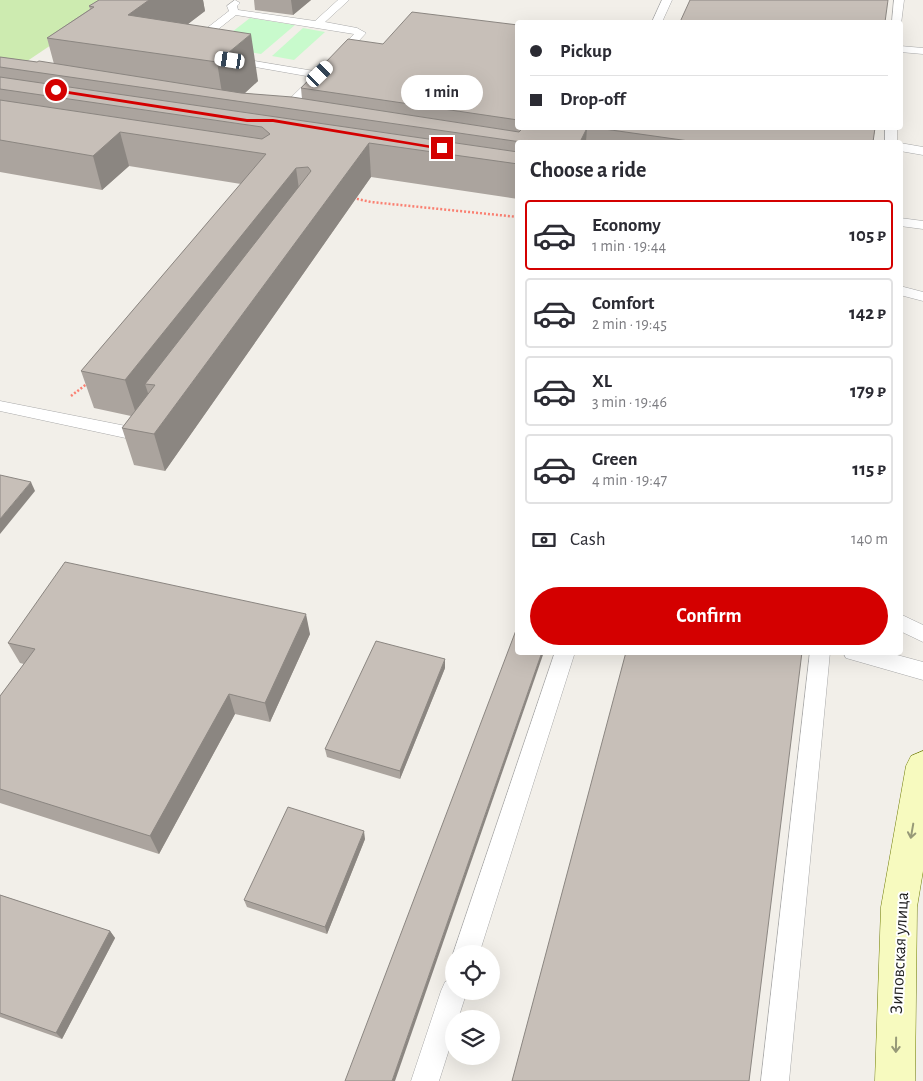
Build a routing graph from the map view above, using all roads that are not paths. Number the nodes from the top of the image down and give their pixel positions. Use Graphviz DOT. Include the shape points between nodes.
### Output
graph roads {
  1 [pos="238,0"];
  2 [pos="344,0"];
  3 [pos="667,0"];
  4 [pos="899,0"];
  5 [pos="234,12"];
  6 [pos="657,20"];
  7 [pos="897,20"];
  8 [pos="317,24"];
  9 [pos="903,49"];
  10 [pos="923,52"];
  11 [pos="194,54"];
  12 [pos="223,59"];
  13 [pos="320,74"];
  14 [pos="292,124"];
  15 [pos="903,147"];
  16 [pos="923,150"];
  17 [pos="903,223"];
  18 [pos="923,226"];
  19 [pos="903,291"];
  20 [pos="923,297"];
  21 [pos="0,406"];
  22 [pos="153,410"];
  23 [pos="903,624"];
  24 [pos="923,634"];
  25 [pos="564,655"];
  26 [pos="820,655"];
  27 [pos="864,655"];
  28 [pos="923,671"];
  29 [pos="923,766"];
  30 [pos="469,945"];
  31 [pos="451,1000"];
  32 [pos="425,1081"];
  33 [pos="775,1081"];
  34 [pos="896,1081"];
  1 -- 5 [label="lane" via="232,6"];
  2 -- 8 [label="lane"];
  3 -- 6 [label="lane"];
  4 -- 7 [label="lane"];
  5 -- 8 [label="lane"];
  5 -- 11 [label="lane" via="189,47 188,52"];
  8 -- 13 [label="lane" via="361,34"];
  9 -- 10 [label="lane"];
  12 -- 13 [label="lane"];
  13 -- 14 [label="lane" via="273,121"];
  15 -- 16 [label="lane"];
  17 -- 18 [label="lane"];
  19 -- 20 [label="lane"];
  21 -- 22 [label="lane" via="135,434"];
  23 -- 24 [label="lane"];
  25 -- 30 [label="lane"];
  26 -- 33 [label="lane"];
  27 -- 28 [label="lane"];
  29 -- 34 [label="street, Зиповская улица, one-way" via="899,906"];
  31 -- 32 [label="lane"];
}
